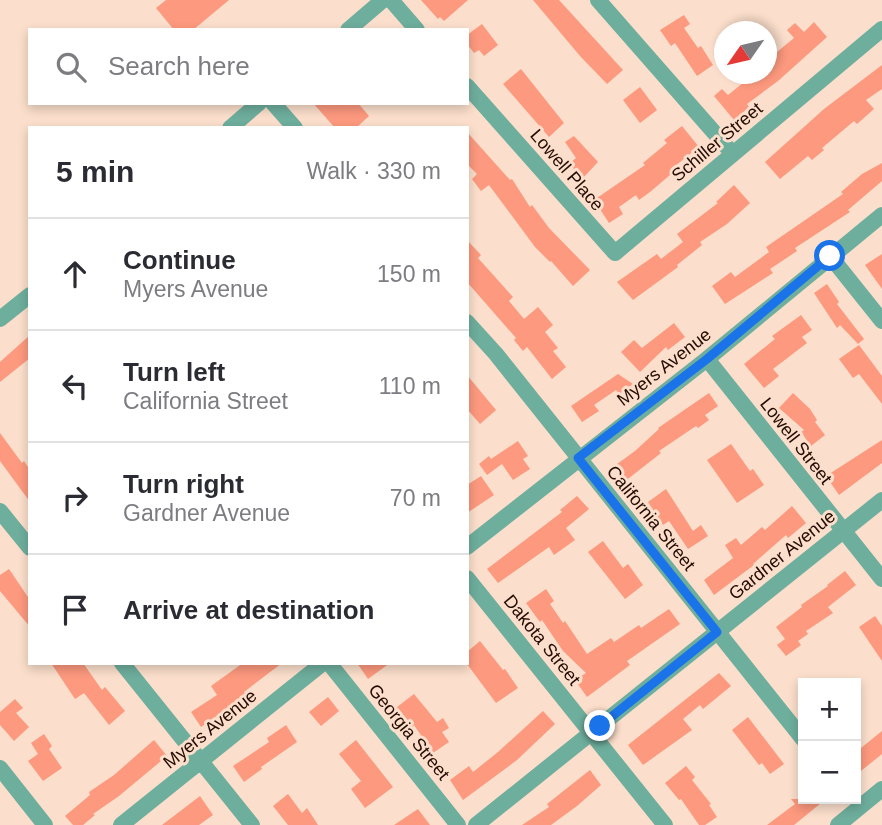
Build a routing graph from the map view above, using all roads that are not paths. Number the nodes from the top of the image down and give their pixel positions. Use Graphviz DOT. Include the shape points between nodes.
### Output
graph roads {
  1 [pos="383,0"];
  2 [pos="391,0"];
  3 [pos="598,0"];
  4 [pos="350,28"];
  5 [pos="415,28"];
  6 [pos="882,29"];
  7 [pos="469,88"];
  8 [pos="258,105"];
  9 [pos="275,105"];
  10 [pos="232,126"];
  11 [pos="293,126"];
  12 [pos="733,154"];
  13 [pos="882,215"];
  14 [pos="642,230"];
  15 [pos="830,256"];
  16 [pos="28,297"];
  17 [pos="0,319"];
  18 [pos="882,321"];
  19 [pos="469,324"];
  20 [pos="707,359"];
  21 [pos="578,458"];
  22 [pos="882,500"];
  23 [pos="0,511"];
  24 [pos="843,531"];
  25 [pos="469,545"];
  26 [pos="28,546"];
  27 [pos="882,579"];
  28 [pos="469,580"];
  29 [pos="717,632"];
  30 [pos="124,665"];
  31 [pos="321,665"];
  32 [pos="331,665"];
  33 [pos="591,733"];
  34 [pos="798,733"];
  35 [pos="201,761"];
  36 [pos="0,768"];
  37 [pos="882,789"];
  38 [pos="861,800"];
  39 [pos="854,804"];
  40 [pos="45,825"];
  41 [pos="121,825"];
  42 [pos="252,825"];
  43 [pos="458,825"];
  44 [pos="476,825"];
  45 [pos="665,825"];
  46 [pos="838,825"];
  1 -- 4 [label="street"];
  2 -- 5 [label="street"];
  3 -- 12 [label="street"];
  6 -- 12 [label="street, Schiller Street"];
  7 -- 14 [label="street, Lowell Place" via="615,253"];
  8 -- 10 [label="street"];
  9 -- 11 [label="street"];
  12 -- 14 [label="street, Schiller Street"];
  13 -- 15 [label="street, Myers Avenue"];
  15 -- 18 [label="street"];
  15 -- 20 [label="street, Myers Avenue"];
  16 -- 17 [label="street"];
  19 -- 21 [label="street, California Street"];
  20 -- 21 [label="street, Myers Avenue"];
  20 -- 24 [label="street, Lowell Street"];
  21 -- 25 [label="street, Myers Avenue"];
  21 -- 29 [label="street, California Street"];
  22 -- 24 [label="street, Gardner Avenue"];
  23 -- 26 [label="street"];
  24 -- 27 [label="street, Lowell Street"];
  24 -- 29 [label="street, Gardner Avenue"];
  28 -- 33 [label="street, Dakota Street"];
  29 -- 33 [label="street, Gardner Avenue"];
  29 -- 34 [label="street, California Street"];
  30 -- 35 [label="street"];
  31 -- 35 [label="street, Myers Avenue"];
  32 -- 43 [label="street, Georgia Street"];
  33 -- 44 [label="street, Gardner Avenue"];
  33 -- 45 [label="street, Dakota Street"];
  35 -- 41 [label="street, Myers Avenue"];
  35 -- 42 [label="street"];
  36 -- 40 [label="street"];
  37 -- 38 [label="street"];
  39 -- 46 [label="street"];
}
